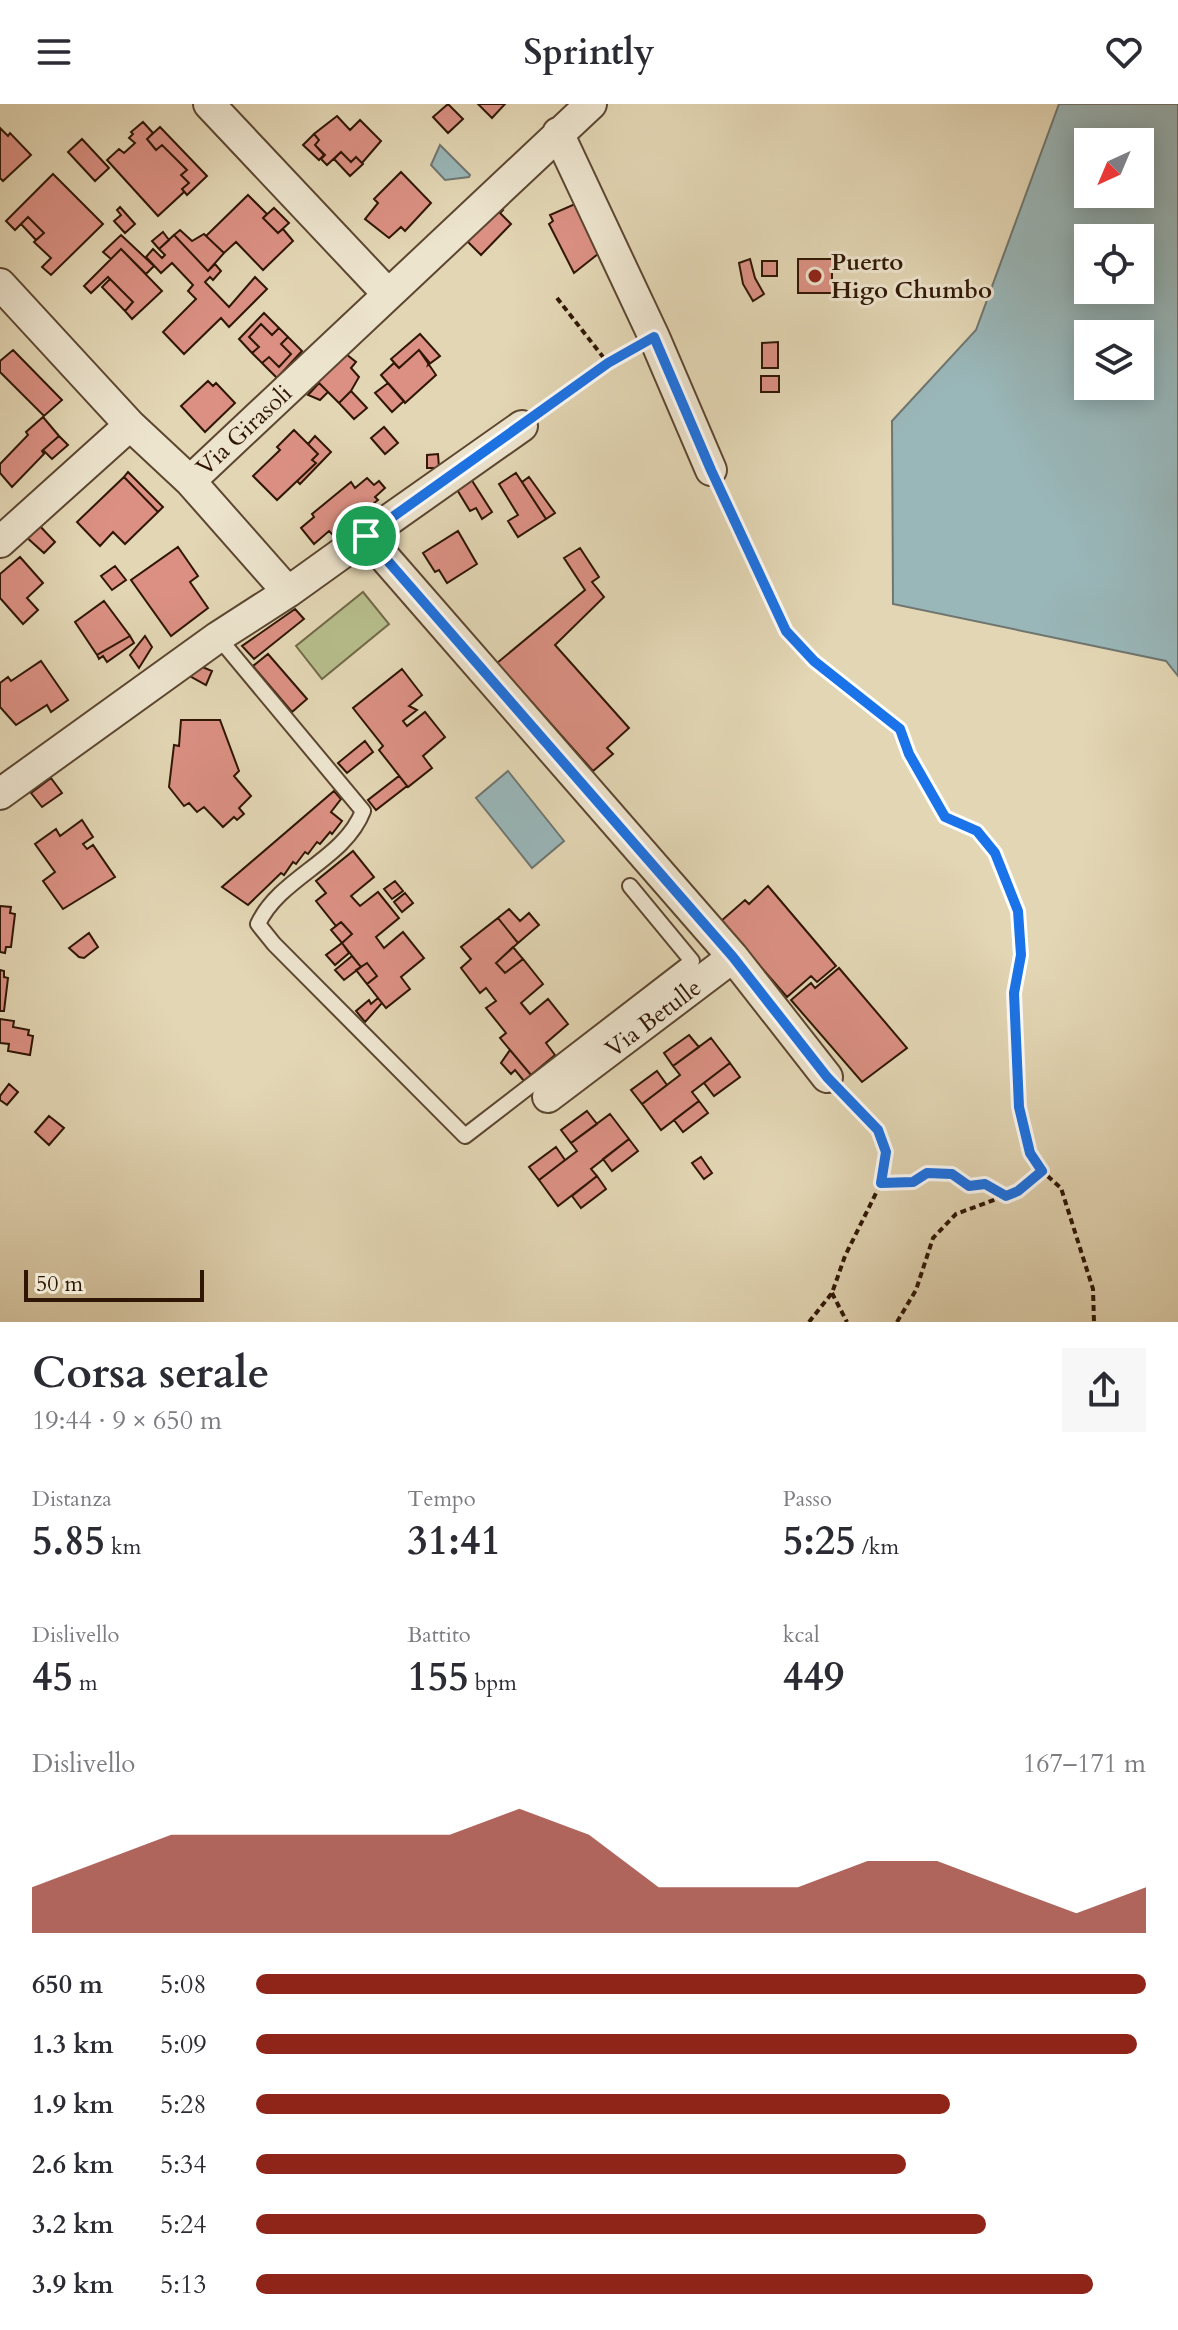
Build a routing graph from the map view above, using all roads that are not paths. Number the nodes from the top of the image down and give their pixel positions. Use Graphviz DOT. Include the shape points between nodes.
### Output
graph roads {
  1 [pos="209,104"];
  2 [pos="591,104"];
  3 [pos="558,133"];
  4 [pos="0,284"];
  5 [pos="388,294"];
  6 [pos="130,425"];
  7 [pos="522,426"];
  8 [pos="711,470"];
  9 [pos="190,481"];
  10 [pos="366,536"];
  11 [pos="0,542"];
  12 [pos="288,592"];
  13 [pos="218,637"];
  14 [pos="0,794"];
  15 [pos="630,886"];
  16 [pos="733,957"];
  17 [pos="827,1077"];
  18 [pos="548,1097"];
  1 -- 5 [label="street"];
  2 -- 3 [label="street, Via Girasoli"];
  3 -- 5 [label="street, Via Girasoli"];
  3 -- 8 [label="street"];
  4 -- 6 [label="street"];
  5 -- 9 [label="street, Via Girasoli"];
  6 -- 9 [label="street"];
  6 -- 11 [label="street"];
  7 -- 10 [label="street"];
  9 -- 12 [label="street, Via Girasoli"];
  10 -- 12 [label="street"];
  10 -- 16 [label="street"];
  12 -- 13 [label="street"];
  13 -- 14 [label="street"];
  13 -- 15 [label="lane" via="363,811 349,833 267,906 258,924 465,1136 692,961"];
  16 -- 17 [label="street"];
  16 -- 18 [label="street, Via Betulle"];
}
